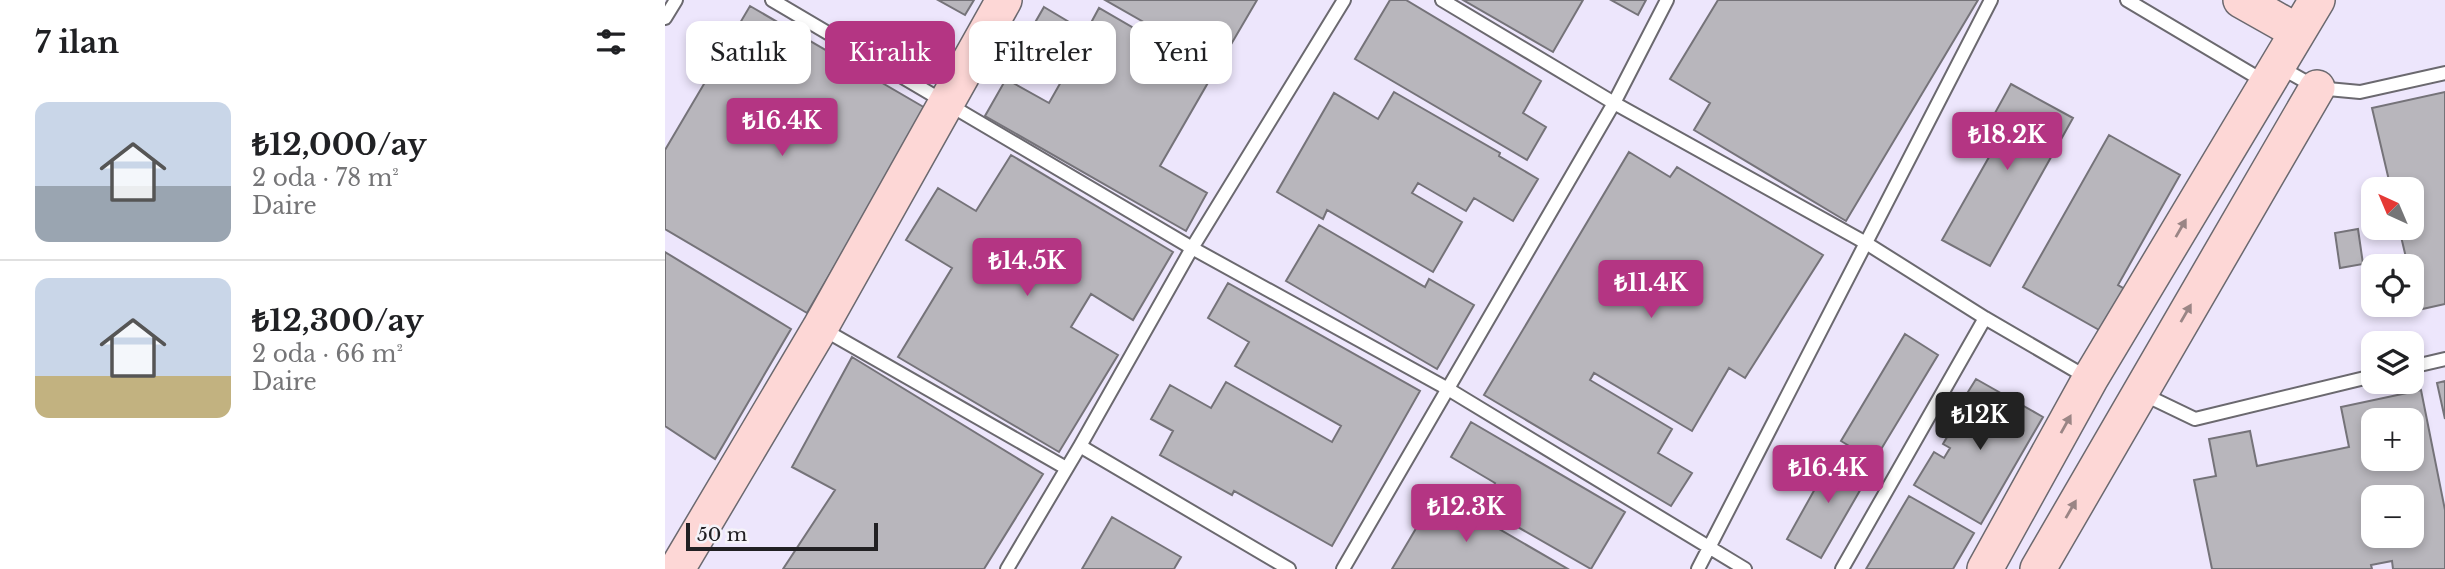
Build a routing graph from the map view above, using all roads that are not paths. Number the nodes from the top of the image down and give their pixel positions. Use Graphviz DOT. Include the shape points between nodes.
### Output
graph roads {
  1 [pos="676,0"];
  2 [pos="772,0"];
  3 [pos="1005,0"];
  4 [pos="1344,0"];
  5 [pos="1442,0"];
  6 [pos="1667,0"];
  7 [pos="1991,0"];
  8 [pos="2127,0"];
  9 [pos="2242,0"];
  10 [pos="2317,0"];
  11 [pos="665,18"];
  12 [pos="2296,31"];
  13 [pos="2445,73"];
  14 [pos="2265,85"];
  15 [pos="2317,88"];
  16 [pos="946,103"];
  17 [pos="1614,103"];
  18 [pos="1866,243"];
  19 [pos="1192,248"];
  20 [pos="1985,318"];
  21 [pos="820,328"];
  22 [pos="2445,359"];
  23 [pos="2424,364"];
  24 [pos="2090,379"];
  25 [pos="2361,379"];
  26 [pos="1448,389"];
  27 [pos="2139,392"];
  28 [pos="1080,446"];
  29 [pos="1066,468"];
  30 [pos="1710,550"];
  31 [pos="677,569"];
  32 [pos="1007,569"];
  33 [pos="1289,569"];
  34 [pos="1343,569"];
  35 [pos="1698,569"];
  36 [pos="1745,569"];
  37 [pos="1842,569"];
  38 [pos="1985,569"];
  39 [pos="2038,569"];
  1 -- 11 [label="lane"];
  2 -- 16 [label="lane"];
  3 -- 16 [label="street"];
  4 -- 19 [label="lane"];
  5 -- 17 [label="lane"];
  6 -- 17 [label="lane"];
  7 -- 18 [label="lane"];
  8 -- 14 [label="lane"];
  9 -- 12 [label="street"];
  10 -- 12 [label="street"];
  12 -- 14 [label="street"];
  13 -- 15 [label="lane" via="2360,92"];
  14 -- 15 [label="lane"];
  24 -- 14 [label="street, one-way"];
  27 -- 15 [label="street, one-way"];
  16 -- 19 [label="lane"];
  16 -- 21 [label="street"];
  17 -- 18 [label="lane"];
  17 -- 26 [label="lane"];
  18 -- 20 [label="lane"];
  18 -- 30 [label="lane"];
  19 -- 26 [label="lane"];
  19 -- 28 [label="lane"];
  20 -- 24 [label="lane"];
  20 -- 37 [label="lane"];
  21 -- 29 [label="lane"];
  21 -- 31 [label="street"];
  22 -- 23 [label="lane"];
  38 -- 24 [label="street, one-way"];
  25 -- 27 [label="lane" via="2195,419"];
  26 -- 30 [label="lane"];
  26 -- 34 [label="lane"];
  39 -- 27 [label="street, one-way"];
  28 -- 29 [label="lane"];
  28 -- 33 [label="lane"];
  29 -- 32 [label="lane"];
  30 -- 35 [label="lane"];
  30 -- 36 [label="lane"];
}
